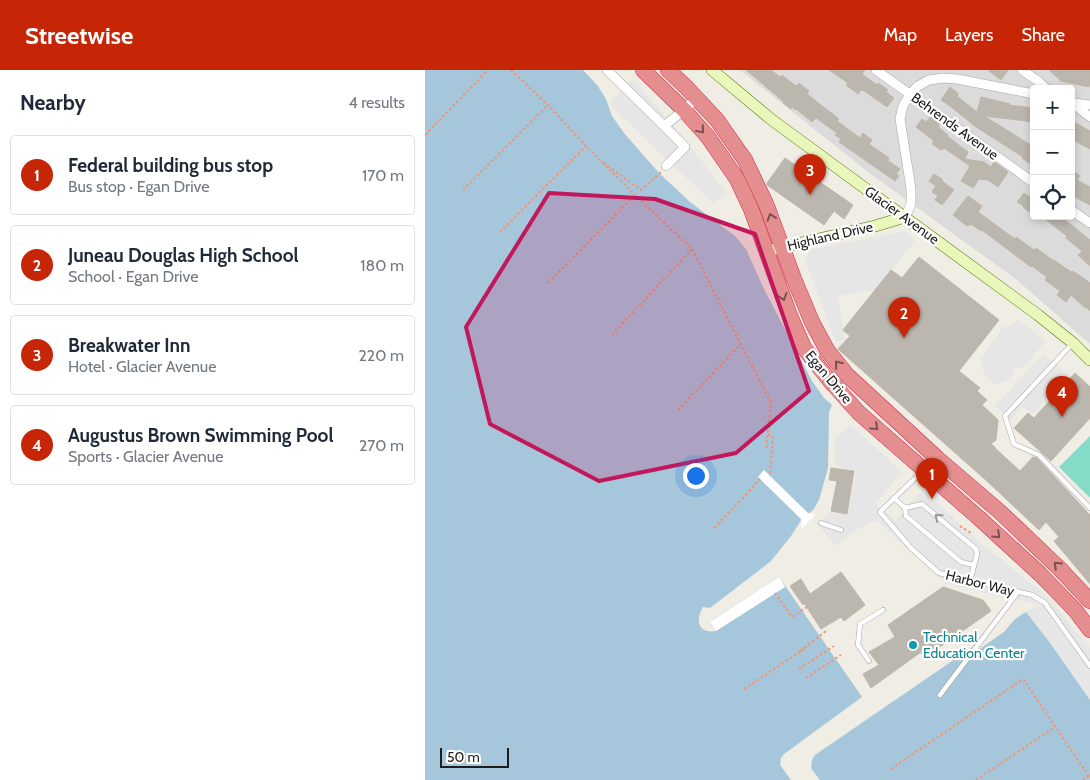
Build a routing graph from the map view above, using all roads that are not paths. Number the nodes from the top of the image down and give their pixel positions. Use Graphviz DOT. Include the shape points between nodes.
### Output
graph roads {
  1 [pos="607,70"];
  2 [pos="643,70"];
  3 [pos="668,70"];
  4 [pos="712,70"];
  5 [pos="876,70"];
  6 [pos="1022,70"];
  7 [pos="1042,85"];
  8 [pos="1030,93"];
  9 [pos="910,94"];
  10 [pos="696,98"];
  11 [pos="1075,103"];
  12 [pos="1075,105"];
  13 [pos="1090,105"];
  14 [pos="684,110"];
  15 [pos="1090,117"];
  16 [pos="664,126"];
  17 [pos="666,166"];
  18 [pos="1030,180"];
  19 [pos="1075,213"];
  20 [pos="905,218"];
  21 [pos="1090,223"];
  22 [pos="774,249"];
  23 [pos="1073,343"];
  24 [pos="1090,360"];
  25 [pos="937,458"];
  26 [pos="924,470"];
  27 [pos="894,498"];
  28 [pos="905,508"];
  29 [pos="1090,508"];
  30 [pos="821,523"];
  31 [pos="841,530"];
  32 [pos="974,565"];
  33 [pos="970,581"];
  34 [pos="1018,592"];
  35 [pos="1090,601"];
  36 [pos="883,610"];
  37 [pos="1090,630"];
  38 [pos="869,661"];
  39 [pos="1090,666"];
  40 [pos="940,695"];
  1 -- 16 [label="street"];
  2 -- 14 [label="highway, Egan Drive"];
  3 -- 10 [label="highway, Egan Drive"];
  4 -- 20 [label="main road, Glacier Avenue" via="772,120"];
  5 -- 9 [label="street, Behrends Avenue"];
  6 -- 7 [label="street"];
  8 -- 9 [label="street" via="943,78 929,80"];
  9 -- 18 [label="street, Behrends Avenue"];
  9 -- 20 [label="street" via="900,119 911,189 911,204"];
  10 -- 14 [label="street"];
  22 -- 10 [label="highway, Egan Drive, one-way" via="766,204 745,160 717,120"];
  11 -- 13 [label="street"];
  12 -- 15 [label="street"];
  14 -- 16 [label="street"];
  14 -- 22 [label="highway, Egan Drive, one-way" via="737,179"];
  16 -- 17 [label="street" via="685,148"];
  19 -- 21 [label="street"];
  20 -- 22 [label="main road, Highland Drive"];
  20 -- 23 [label="main road, Glacier Avenue"];
  25 -- 22 [label="highway, Egan Drive, one-way" via="847,375 827,350"];
  22 -- 26 [label="highway, Egan Drive, one-way" via="789,316 804,348 859,413"];
  23 -- 24 [label="main road, Glacier Avenue"];
  23 -- 29 [label="lane" via="1005,416 1014,444 1039,455"];
  25 -- 26 [label="lane, Harbor Way"];
  35 -- 25 [label="highway, Egan Drive, one-way" via="999,511"];
  26 -- 27 [label="lane, Harbor Way"];
  26 -- 37 [label="highway, Egan Drive, one-way" via="1040,574"];
  27 -- 28 [label="lane"];
  27 -- 33 [label="lane, Harbor Way" via="879,512 911,548 939,573"];
  28 -- 32 [label="lane" via="906,516 961,562"];
  32 -- 28 [label="lane, one-way" via="976,549 968,542 922,504"];
  30 -- 31 [label="lane"];
  32 -- 33 [label="lane"];
  33 -- 34 [label="lane, Harbor Way"];
  34 -- 39 [label="lane, Harbor Way" via="1045,602"];
  34 -- 40 [label="lane"];
  36 -- 38 [label="lane" via="860,624 859,645"];
}
